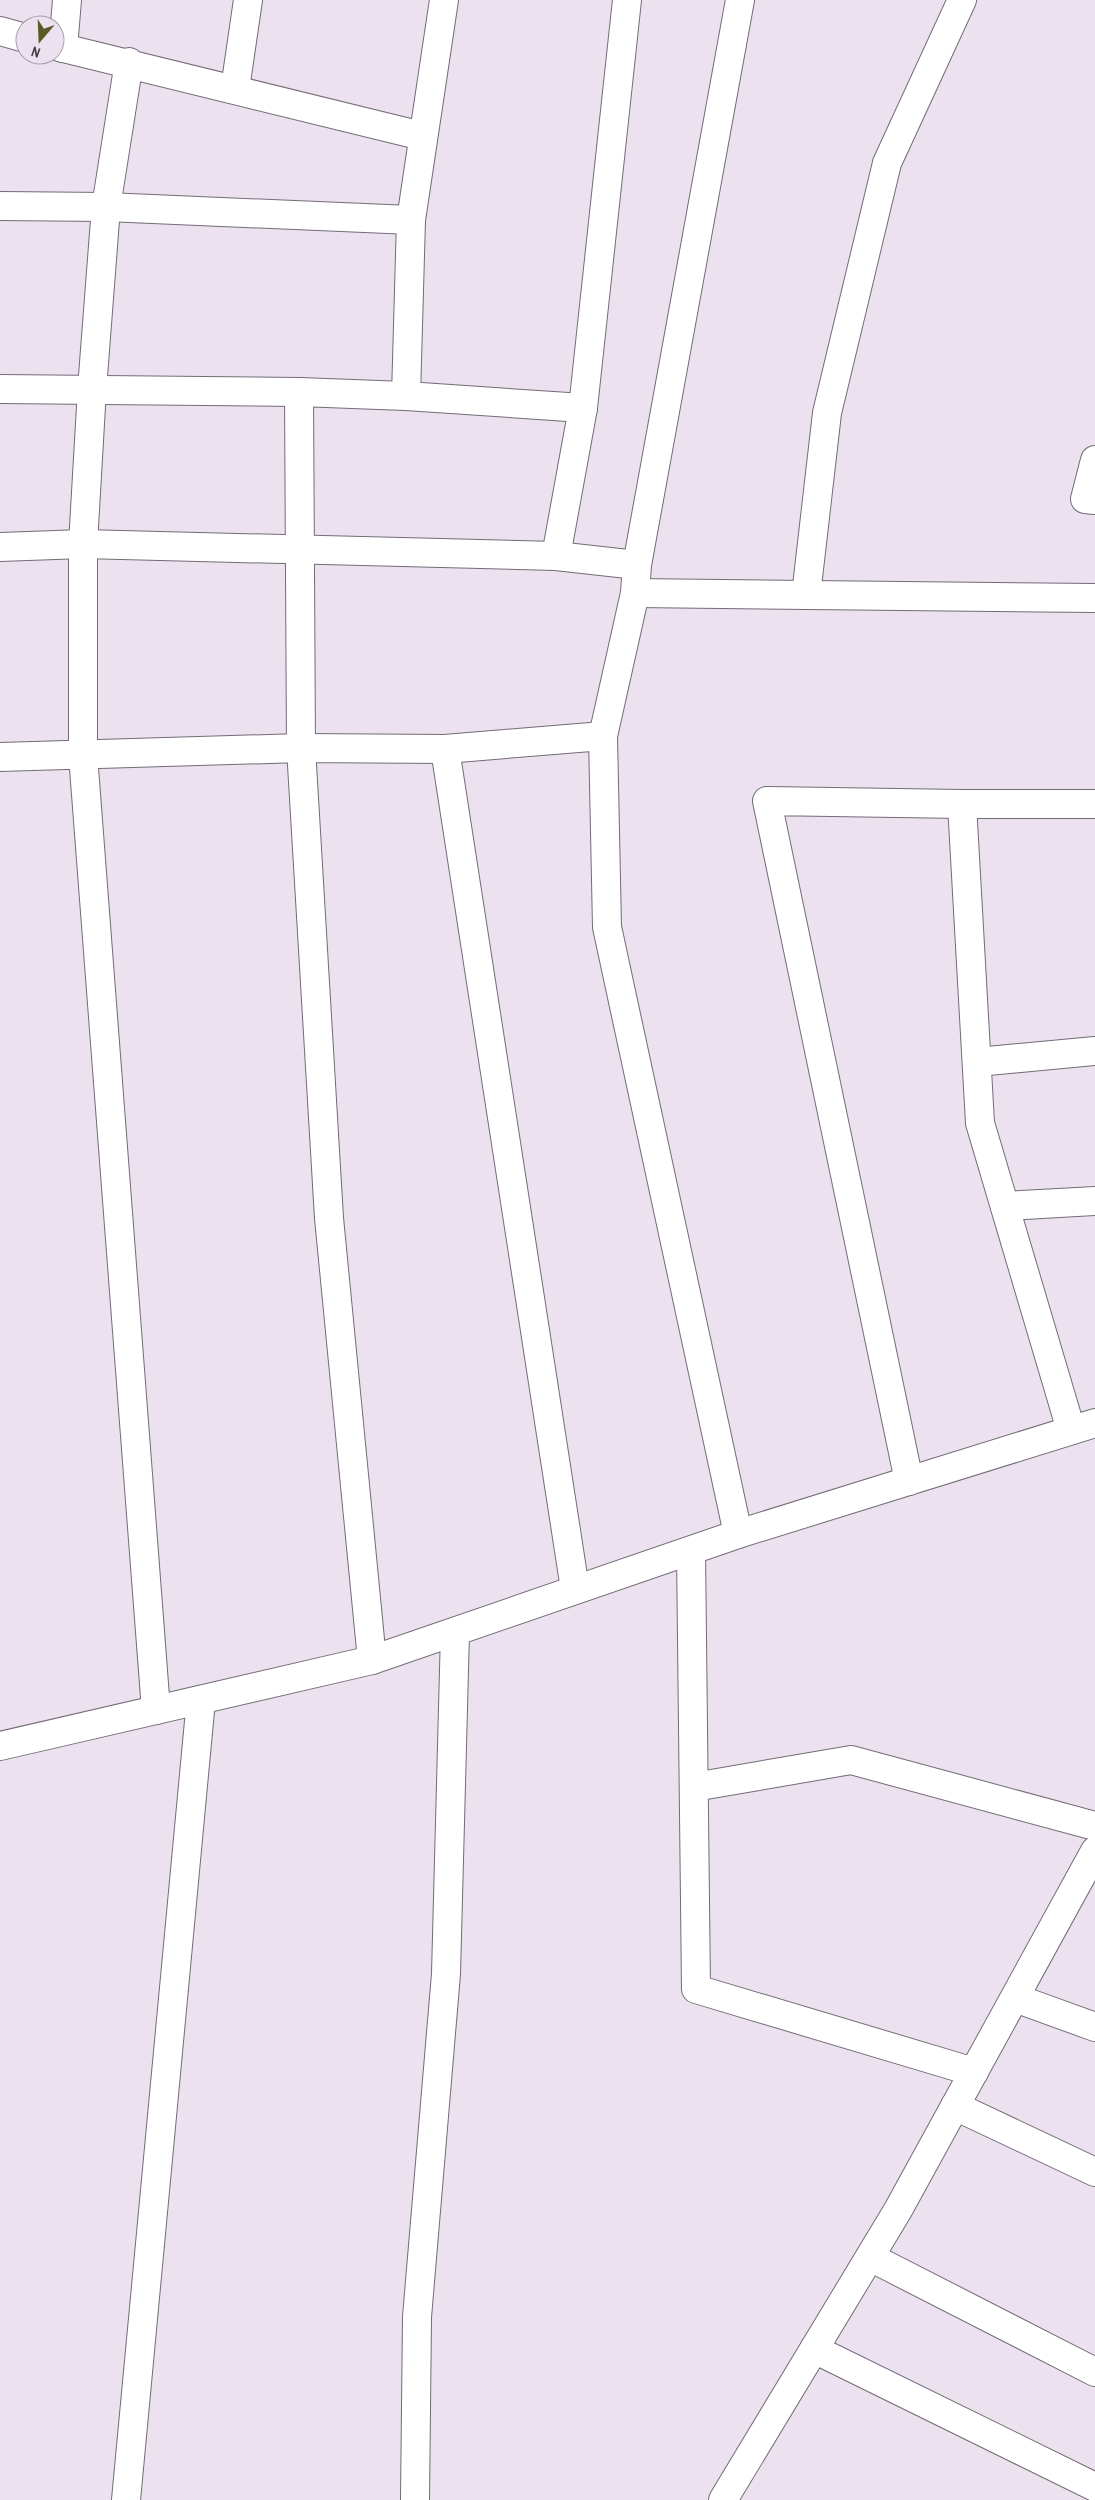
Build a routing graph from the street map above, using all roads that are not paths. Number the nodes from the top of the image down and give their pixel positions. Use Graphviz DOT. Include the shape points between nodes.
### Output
graph roads {
  1 [pos="66,0"];
  2 [pos="248,0"];
  3 [pos="444,0"];
  4 [pos="627,0"];
  5 [pos="740,0"];
  6 [pos="962,0"];
  7 [pos="64,15"];
  8 [pos="0,31"];
  9 [pos="15,35"];
  10 [pos="65,48"];
  11 [pos="129,62"];
  12 [pos="235,89"];
  13 [pos="422,136"];
  14 [pos="0,206"];
  15 [pos="106,207"];
  16 [pos="411,220"];
  17 [pos="92,388"];
  18 [pos="0,389"];
  19 [pos="299,392"];
  20 [pos="406,396"];
  21 [pos="583,408"];
  22 [pos="1095,460"];
  23 [pos="1095,500"];
  24 [pos="83,544"];
  25 [pos="0,546"];
  26 [pos="299,549"];
  27 [pos="556,556"];
  28 [pos="637,565"];
  29 [pos="635,593"];
  30 [pos="806,595"];
  31 [pos="1095,598"];
  32 [pos="604,736"];
  33 [pos="301,748"];
  34 [pos="445,749"];
  35 [pos="83,755"];
  36 [pos="0,757"];
  37 [pos="962,804"];
  38 [pos="1095,804"];
  39 [pos="1095,1050"];
  40 [pos="977,1062"];
  41 [pos="1095,1201"];
  42 [pos="1005,1206"];
  43 [pos="1083,1427"];
  44 [pos="909,1481"];
  45 [pos="738,1534"];
  46 [pos="691,1551"];
  47 [pos="575,1590"];
  48 [pos="455,1632"];
  49 [pos="372,1660"];
  50 [pos="201,1700"];
  51 [pos="156,1710"];
  52 [pos="0,1746"];
  53 [pos="694,1787"];
  54 [pos="1095,1826"];
  55 [pos="1091,1867"];
  56 [pos="1015,1998"];
  57 [pos="1095,2028"];
  58 [pos="974,2072"];
  59 [pos="955,2106"];
  60 [pos="1095,2172"];
  61 [pos="870,2257"];
  62 [pos="814,2349"];
  63 [pos="1095,2372"];
  64 [pos="1095,2487"];
  65 [pos="126,2500"];
  66 [pos="415,2500"];
  67 [pos="723,2500"];
  1 -- 7 [label="street"];
  2 -- 12 [label="street"];
  3 -- 13 [label="street"];
  4 -- 21 [label="street"];
  5 -- 28 [label="street"];
  6 -- 30 [label="street" via="887,163 827,413"];
  8 -- 9 [label="street"];
  10 -- 11 [label="street"];
  11 -- 12 [label="street"];
  11 -- 15 [label="street"];
  12 -- 13 [label="street"];
  13 -- 16 [label="street"];
  14 -- 15 [label="street"];
  15 -- 16 [label="street"];
  15 -- 17 [label="street"];
  16 -- 20 [label="street"];
  17 -- 18 [label="street"];
  17 -- 19 [label="street"];
  17 -- 24 [label="street"];
  19 -- 20 [label="street"];
  19 -- 26 [label="street"];
  20 -- 21 [label="street"];
  21 -- 27 [label="street"];
  22 -- 23 [label="street" via="1085,499"];
  24 -- 25 [label="street"];
  24 -- 26 [label="street"];
  24 -- 35 [label="street"];
  26 -- 27 [label="street"];
  26 -- 33 [label="street"];
  27 -- 28 [label="street"];
  28 -- 29 [label="street"];
  29 -- 30 [label="street"];
  29 -- 32 [label="street"];
  30 -- 31 [label="street"];
  32 -- 34 [label="street"];
  32 -- 45 [label="street" via="607,927"];
  33 -- 34 [label="street"];
  33 -- 35 [label="street"];
  33 -- 49 [label="street" via="329,1218"];
  34 -- 47 [label="street"];
  35 -- 36 [label="street"];
  35 -- 51 [label="street"];
  37 -- 38 [label="street"];
  37 -- 40 [label="street"];
  37 -- 44 [label="street" via="767,801"];
  39 -- 40 [label="street"];
  40 -- 42 [label="street" via="980,1123"];
  41 -- 42 [label="street"];
  42 -- 43 [label="street"];
  43 -- 44 [label="street"];
  44 -- 45 [label="street"];
  45 -- 46 [label="street"];
  46 -- 47 [label="street"];
  46 -- 53 [label="street"];
  47 -- 48 [label="street"];
  48 -- 49 [label="street"];
  48 -- 66 [label="street" via="446,1974 417,2317"];
  49 -- 50 [label="street"];
  50 -- 51 [label="street"];
  50 -- 65 [label="street"];
  51 -- 52 [label="street"];
  53 -- 54 [label="street" via="851,1760"];
  53 -- 58 [label="street" via="696,1989"];
  55 -- 56 [label="street"];
  56 -- 57 [label="street"];
  56 -- 58 [label="street"];
  58 -- 59 [label="street"];
  59 -- 60 [label="street"];
  59 -- 61 [label="street"];
  61 -- 62 [label="street"];
  61 -- 63 [label="street"];
  62 -- 64 [label="street"];
  62 -- 67 [label="street"];
}
